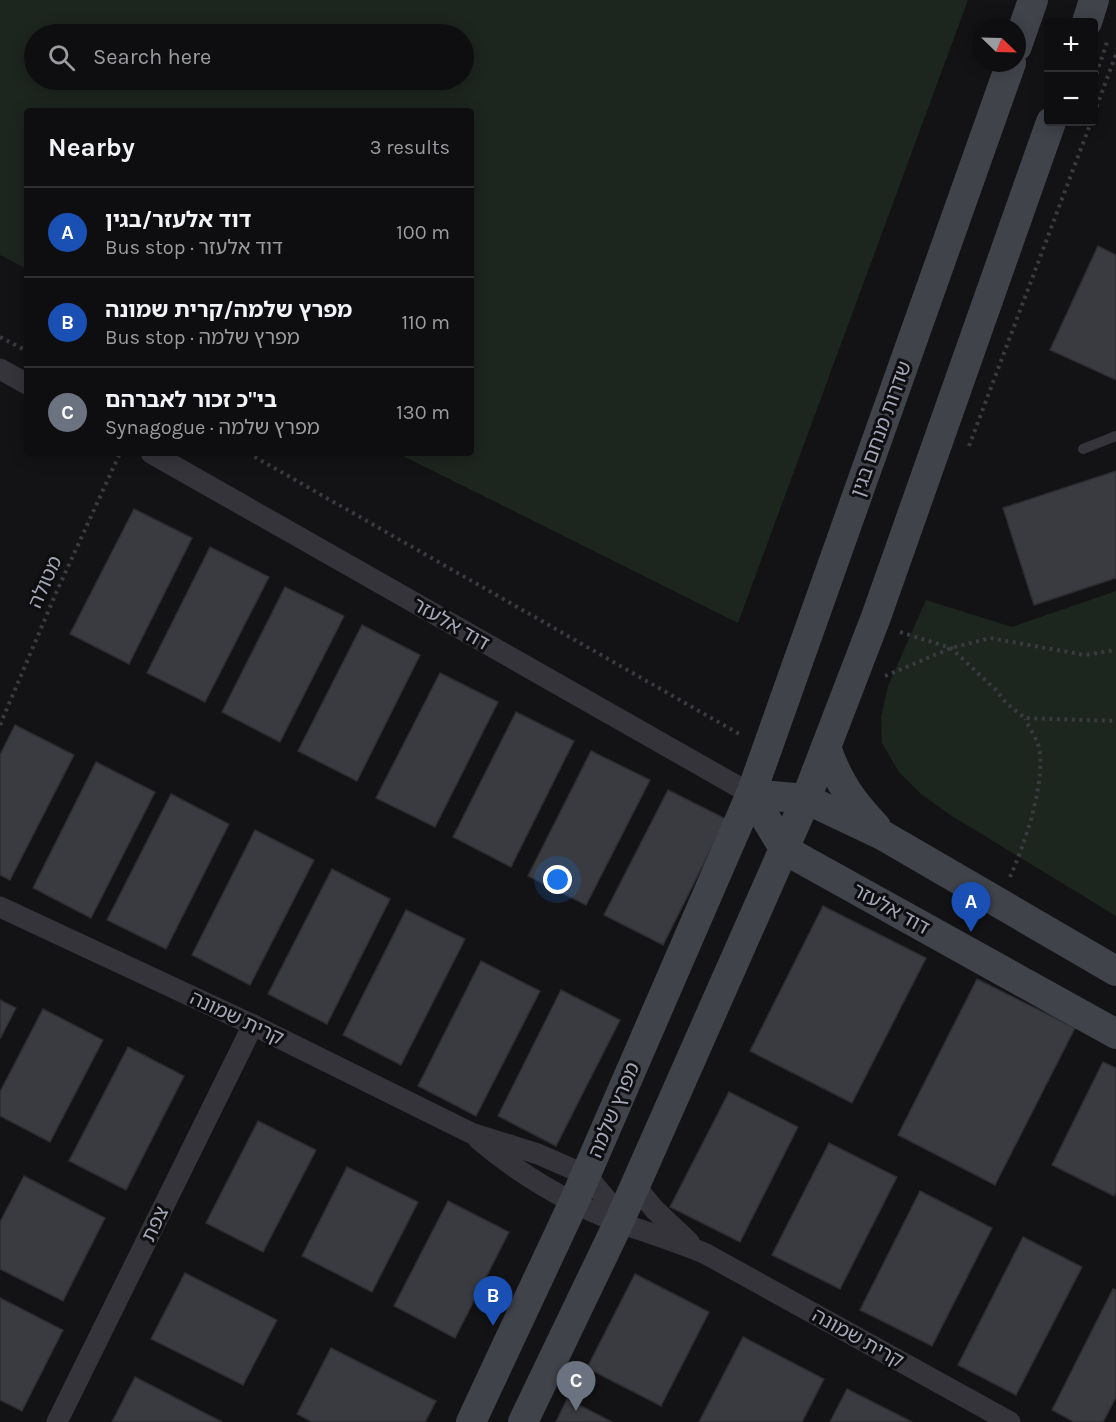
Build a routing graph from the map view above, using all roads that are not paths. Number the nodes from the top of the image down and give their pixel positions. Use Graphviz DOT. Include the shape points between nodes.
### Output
graph roads {
  1 [pos="1033,0"];
  2 [pos="1095,0"];
  3 [pos="1096,18"];
  4 [pos="1026,20"];
  5 [pos="1008,72"];
  6 [pos="1051,126"];
  7 [pos="0,369"];
  8 [pos="24,382"];
  9 [pos="1116,436"];
  10 [pos="1083,449"];
  11 [pos="156,456"];
  12 [pos="826,747"];
  13 [pos="751,794"];
  14 [pos="806,799"];
  15 [pos="884,836"];
  16 [pos="784,850"];
  17 [pos="0,907"];
  18 [pos="1116,971"];
  19 [pos="253,1025"];
  20 [pos="1116,1034"];
  21 [pos="471,1133"];
  22 [pos="635,1186"];
  23 [pos="580,1188"];
  24 [pos="619,1222"];
  25 [pos="706,1254"];
  26 [pos="974,1413"];
  27 [pos="57,1422"];
  28 [pos="471,1422"];
  29 [pos="523,1422"];
  30 [pos="1010,1422"];
  1 -- 4 [label="street"];
  2 -- 3 [label="street"];
  5 -- 13 [label="street, שדרות מנחם בגין"];
  6 -- 12 [label="street" via="876,618"];
  7 -- 8 [label="street"];
  9 -- 10 [label="lane"];
  11 -- 13 [label="street, דוד אלעזר"];
  12 -- 14 [label="street"];
  12 -- 15 [label="street" via="835,774 854,804"];
  13 -- 14 [label="street, דוד אלעזר"];
  13 -- 16 [label="street, דוד אלעזר"];
  13 -- 23 [label="street, מפרץ שלמה"];
  14 -- 15 [label="street, דוד אלעזר"];
  14 -- 16 [label="street"];
  15 -- 18 [label="street, דוד אלעזר"];
  16 -- 20 [label="street, דוד אלעזר"];
  16 -- 22 [label="street"];
  17 -- 19 [label="street, קרית שמונה"];
  19 -- 21 [label="street, קרית שמונה"];
  19 -- 27 [label="street, צפת"];
  21 -- 23 [label="street, קרית שמונה" via="520,1148"];
  21 -- 23 [label="street, קרית שמונה" via="529,1178"];
  22 -- 24 [label="street"];
  22 -- 25 [label="street, קרית שמונה" via="679,1234"];
  23 -- 24 [label="street, קרית שמונה"];
  23 -- 24 [label="street, קרית שמונה" via="607,1200"];
  23 -- 28 [label="street, מפרץ שלמה"];
  24 -- 25 [label="street, קרית שמונה"];
  24 -- 29 [label="street"];
  25 -- 26 [label="street, קרית שמונה"];
  26 -- 30 [label="street, קרית שמונה"];
}
